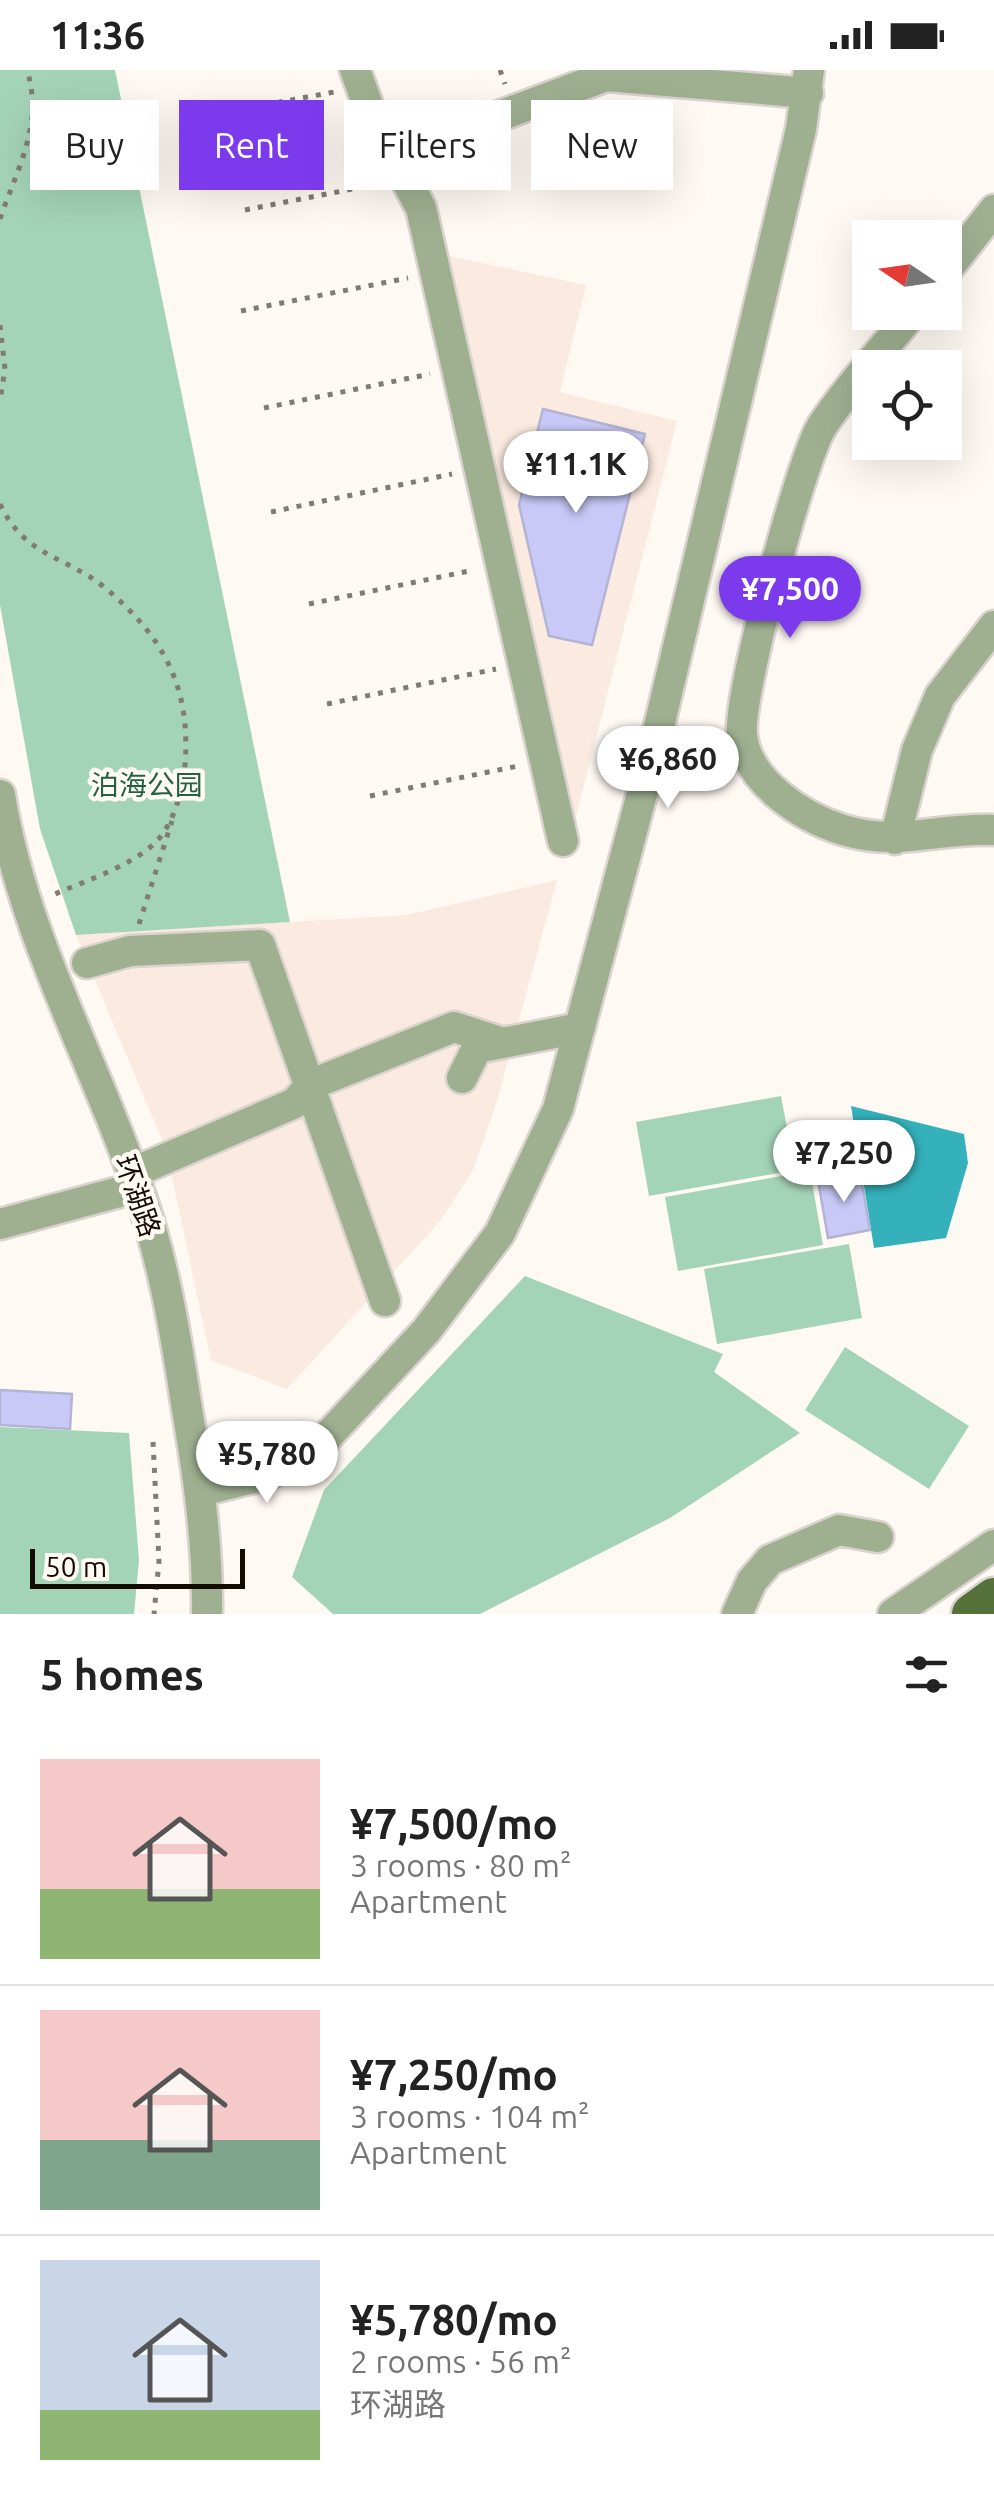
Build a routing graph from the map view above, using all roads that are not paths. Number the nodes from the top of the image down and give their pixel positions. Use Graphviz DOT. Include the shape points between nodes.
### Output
graph roads {
  1 [pos="809,82"];
  2 [pos="511,118"];
  3 [pos="411,190"];
  4 [pos="994,210"];
  5 [pos="962,250"];
  6 [pos="899,330"];
  7 [pos="994,626"];
  8 [pos="0,795"];
  9 [pos="994,830"];
  10 [pos="895,838"];
  11 [pos="564,841"];
  12 [pos="86,963"];
  13 [pos="580,1028"];
  14 [pos="500,1042"];
  15 [pos="462,1078"];
  16 [pos="310,1086"];
  17 [pos="135,1180"];
  18 [pos="0,1224"];
  19 [pos="386,1301"];
  20 [pos="201,1492"];
  21 [pos="878,1537"];
  22 [pos="994,1545"];
  23 [pos="994,1598"];
  24 [pos="207,1614"];
  25 [pos="737,1614"];
  26 [pos="892,1614"];
  27 [pos="972,1614"];
  1 -- 2 [label="street" via="606,76"];
  1 -- 13 [label="street" via="652,756"];
  3 -- 11 [label="street" via="421,208"];
  4 -- 5 [label="street"];
  6 -- 10 [label="street" via="821,428 804,466 745,696 742,737 758,775 789,803 840,829"];
  7 -- 10 [label="street" via="940,696 917,750"];
  8 -- 17 [label="street, 环湖路" via="29,905"];
  9 -- 10 [label="street"];
  12 -- 16 [label="street" via="130,951 260,945"];
  13 -- 14 [label="street"];
  13 -- 20 [label="street" via="558,1109 500,1234 426,1331 311,1454"];
  14 -- 15 [label="street" via="477,1048"];
  14 -- 16 [label="street" via="454,1026"];
  16 -- 17 [label="street" via="295,1104"];
  16 -- 19 [label="street"];
  17 -- 18 [label="street"];
  17 -- 20 [label="street, 环湖路" via="168,1284"];
  20 -- 24 [label="street, 环湖路"];
  21 -- 25 [label="street" via="839,1530 770,1560"];
  22 -- 26 [label="street"];
  23 -- 27 [label="main road"];
}
